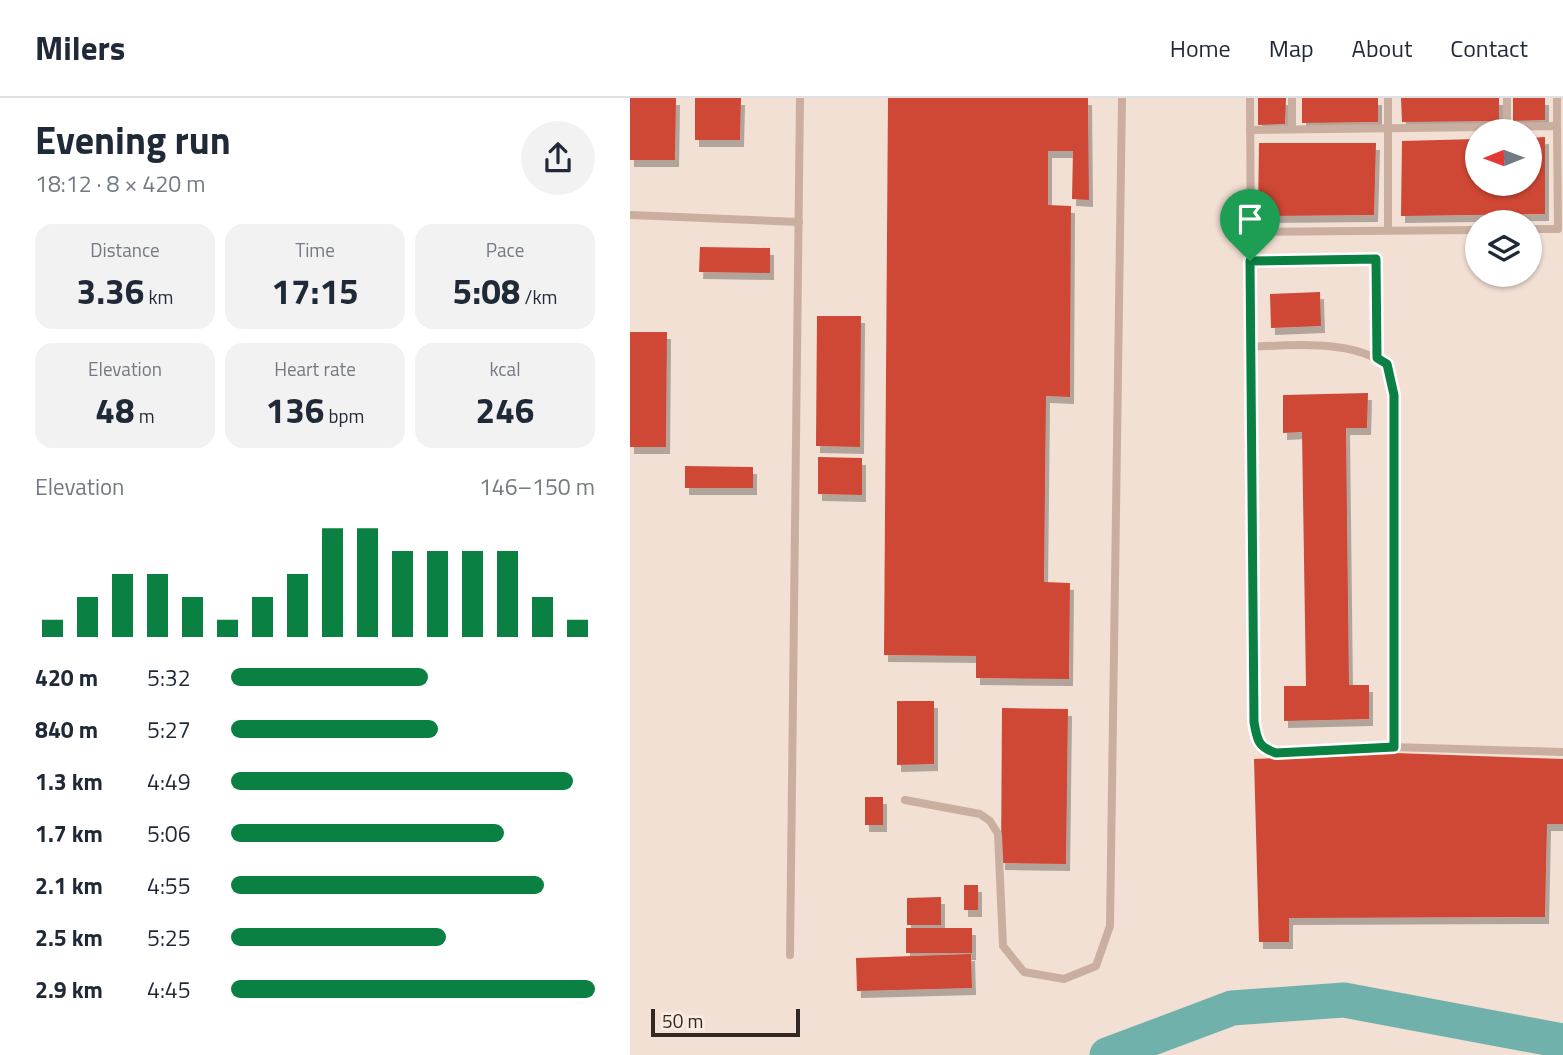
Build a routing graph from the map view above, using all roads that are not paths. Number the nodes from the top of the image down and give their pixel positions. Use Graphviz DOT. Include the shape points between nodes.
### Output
graph roads {
  1 [pos="800,98"];
  2 [pos="1122,98"];
  3 [pos="1250,98"];
  4 [pos="1292,98"];
  5 [pos="1388,98"];
  6 [pos="1507,98"];
  7 [pos="1557,98"];
  8 [pos="1507,119"];
  9 [pos="1542,126"];
  10 [pos="1557,126"];
  11 [pos="1465,127"];
  12 [pos="1388,128"];
  13 [pos="1292,129"];
  14 [pos="1250,130"];
  15 [pos="630,215"];
  16 [pos="799,222"];
  17 [pos="1542,229"];
  18 [pos="1388,230"];
  19 [pos="1465,230"];
  20 [pos="1250,232"];
  21 [pos="1250,261"];
  22 [pos="1250,346"];
  23 [pos="1377,358"];
  24 [pos="1394,747"];
  25 [pos="1563,752"];
  26 [pos="905,800"];
  27 [pos="790,956"];
  1 -- 16 [label="lane"];
  2 -- 26 [label="lane" via="1110,926 1096,966 1065,979 1024,972 1003,946 998,834 990,821 980,814"];
  3 -- 14 [label="lane"];
  4 -- 13 [label="lane"];
  5 -- 12 [label="lane"];
  6 -- 8 [label="lane"];
  7 -- 10 [label="lane"];
  9 -- 10 [label="lane"];
  10 -- 17 [label="lane" via="1558,229"];
  11 -- 12 [label="lane"];
  12 -- 13 [label="lane"];
  12 -- 18 [label="lane"];
  13 -- 14 [label="lane"];
  14 -- 20 [label="lane"];
  15 -- 16 [label="lane"];
  16 -- 27 [label="lane"];
  18 -- 19 [label="lane"];
  18 -- 20 [label="lane"];
  20 -- 21 [label="lane"];
  21 -- 22 [label="lane"];
  21 -- 23 [label="lane" via="1376,259"];
  22 -- 23 [label="lane" via="1332,348 1368,352"];
  22 -- 24 [label="lane" via="1257,742 1276,753"];
  23 -- 24 [label="lane" via="1387,364 1394,395"];
  24 -- 25 [label="lane"];
}
